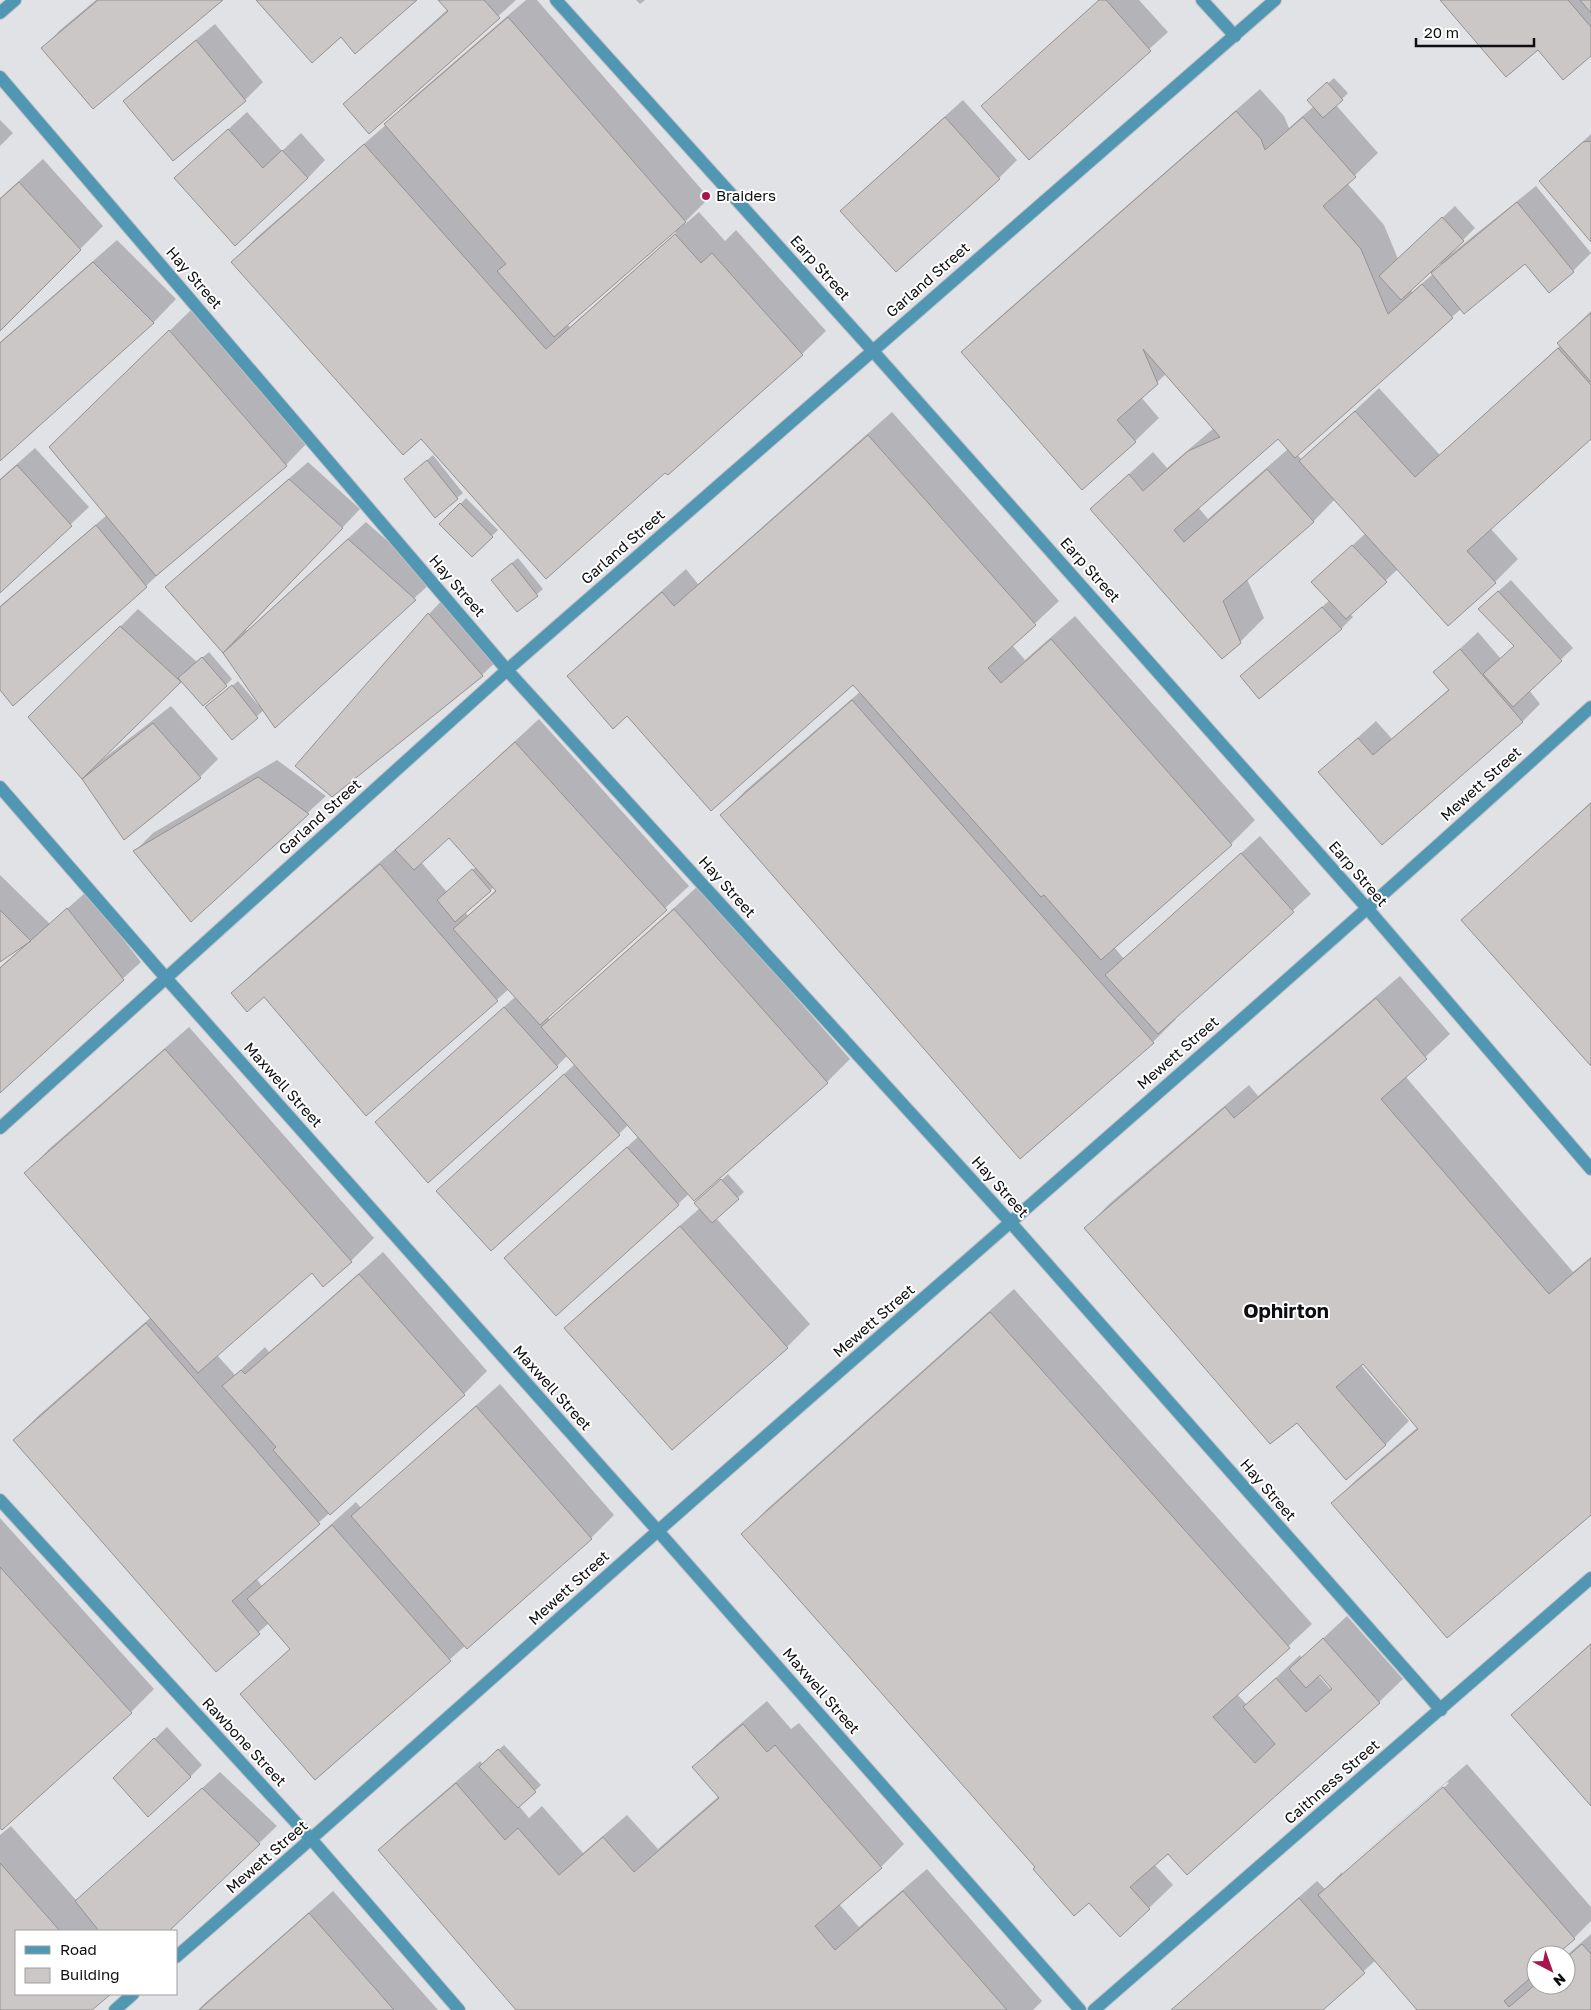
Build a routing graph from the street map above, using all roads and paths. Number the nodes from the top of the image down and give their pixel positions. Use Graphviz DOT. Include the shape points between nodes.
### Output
graph roads {
  1 [pos="15,0"];
  2 [pos="556,0"];
  3 [pos="1202,0"];
  4 [pos="1275,0"];
  5 [pos="0,13"];
  6 [pos="1235,36"];
  7 [pos="0,77"];
  8 [pos="872,350"];
  9 [pos="508,670"];
  10 [pos="1591,707"];
  11 [pos="0,787"];
  12 [pos="1367,908"];
  13 [pos="166,978"];
  14 [pos="0,1128"];
  15 [pos="1591,1170"];
  16 [pos="1011,1222"];
  17 [pos="0,1500"];
  18 [pos="658,1531"];
  19 [pos="1591,1578"];
  20 [pos="1441,1710"];
  21 [pos="312,1840"];
  22 [pos="178,1955"];
  23 [pos="132,1995"];
  24 [pos="114,2010"];
  25 [pos="459,2010"];
  26 [pos="1080,2010"];
  27 [pos="1094,2010"];
  1 -- 5 [label="street"];
  2 -- 8 [label="street, Earp Street"];
  3 -- 6 [label="street"];
  4 -- 6 [label="street, Garland Street"];
  6 -- 8 [label="street, Garland Street"];
  7 -- 9 [label="street, Hay Street"];
  8 -- 9 [label="street, Garland Street"];
  8 -- 12 [label="street, Earp Street"];
  9 -- 13 [label="street, Garland Street"];
  9 -- 16 [label="street, Hay Street"];
  10 -- 12 [label="street, Mewett Street"];
  11 -- 13 [label="street, Maxwell Street"];
  12 -- 15 [label="street, Earp Street"];
  12 -- 16 [label="street, Mewett Street"];
  13 -- 14 [label="street, Garland Street"];
  13 -- 18 [label="street, Maxwell Street"];
  16 -- 18 [label="street, Mewett Street"];
  16 -- 20 [label="street, Hay Street"];
  17 -- 21 [label="street, Rawbone Street"];
  18 -- 21 [label="street, Mewett Street"];
  18 -- 26 [label="street, Maxwell Street"];
  19 -- 20 [label="street, Caithness Street"];
  20 -- 27 [label="street, Caithness Street"];
  21 -- 22 [label="street, Mewett Street"];
  21 -- 25 [label="street, Rawbone Street"];
  23 -- 24 [label="street"];
}
